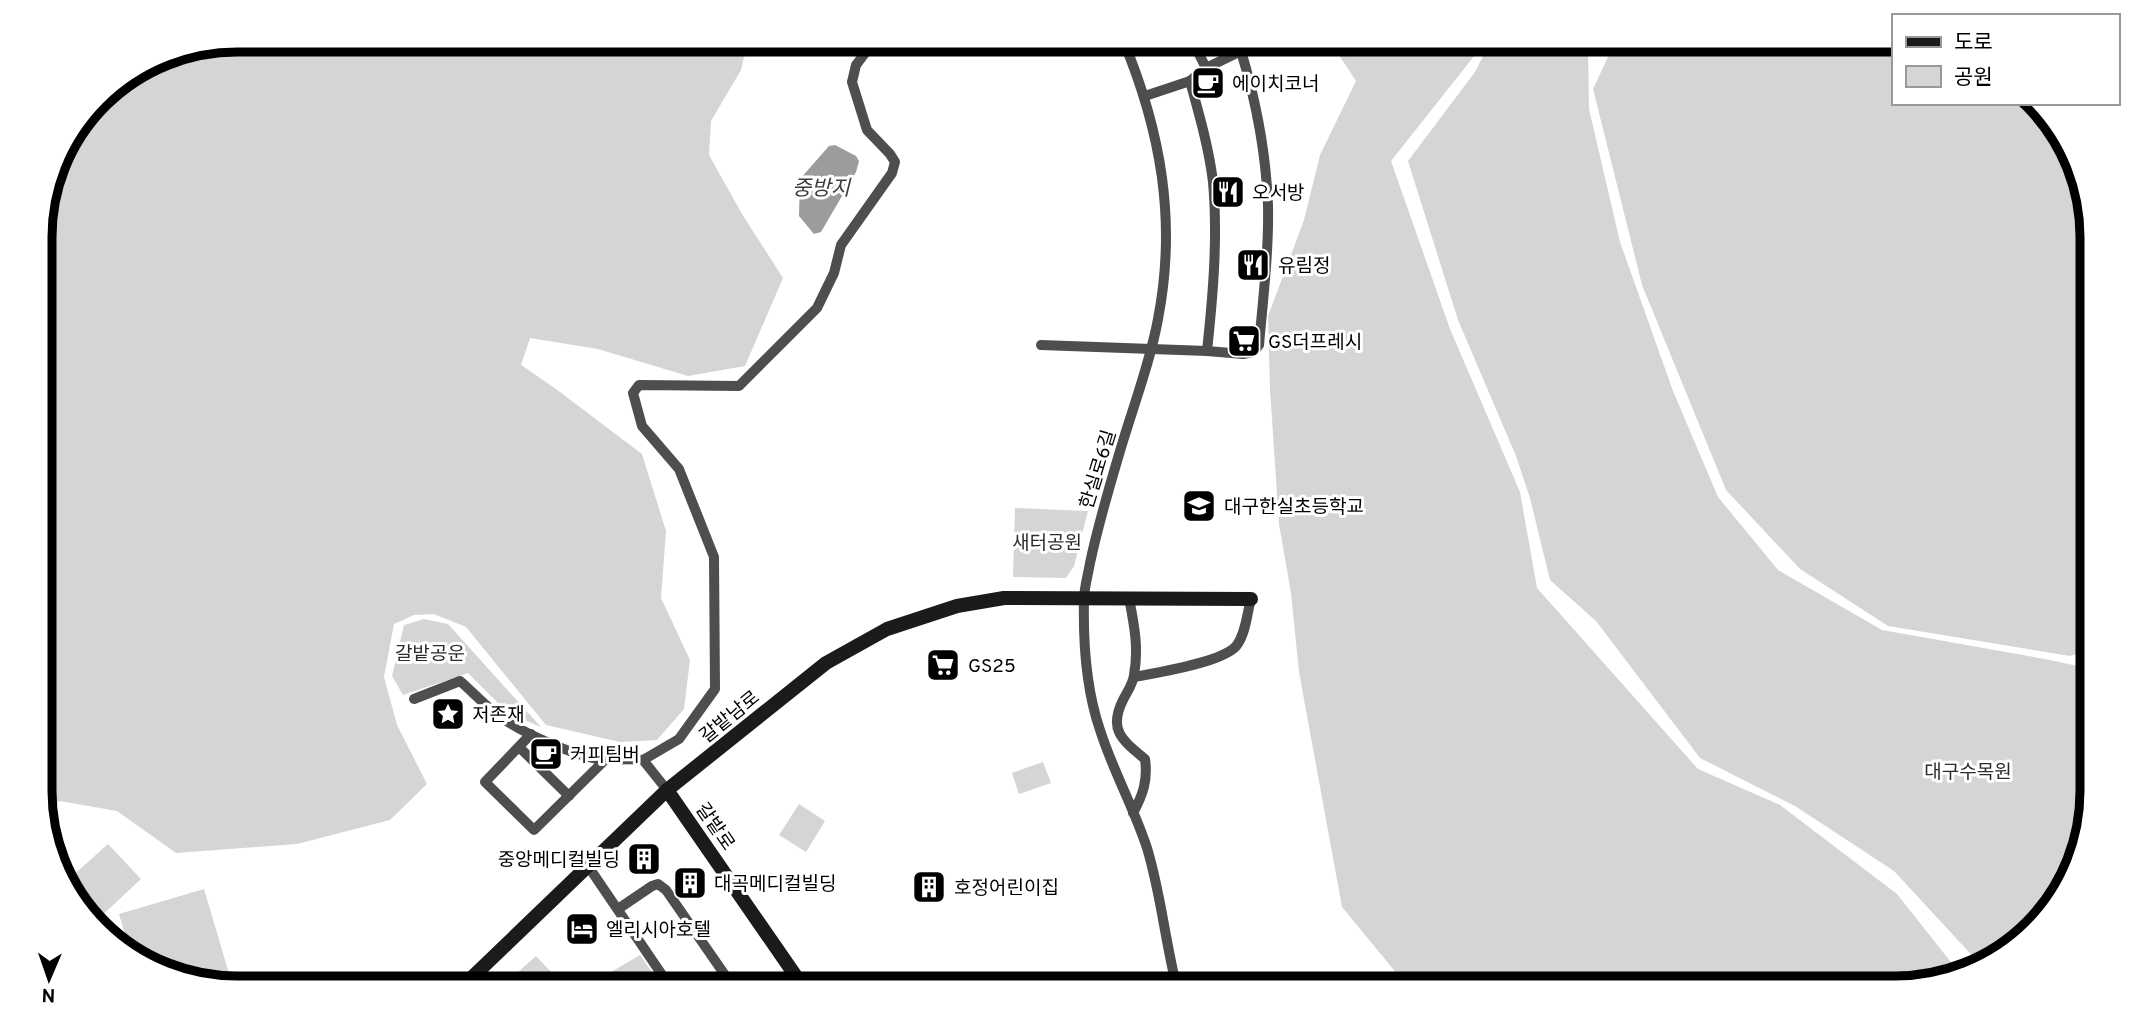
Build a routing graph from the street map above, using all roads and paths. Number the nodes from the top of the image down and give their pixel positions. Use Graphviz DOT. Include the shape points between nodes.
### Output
graph roads {
  1 [pos="1128,52"];
  2 [pos="1198,52"];
  3 [pos="1242,52"];
  4 [pos="865,53"];
  5 [pos="1206,68"];
  6 [pos="1191,81"];
  7 [pos="1145,96"];
  8 [pos="1041,345"];
  9 [pos="1150,349"];
  10 [pos="1208,351"];
  11 [pos="1084,597"];
  12 [pos="1129,598"];
  13 [pos="1251,599"];
  14 [pos="1134,677"];
  15 [pos="414,699"];
  16 [pos="531,734"];
  17 [pos="1119,734"];
  18 [pos="1104,742"];
  19 [pos="519,747"];
  20 [pos="605,760"];
  21 [pos="643,760"];
  22 [pos="667,790"];
  23 [pos="569,796"];
  24 [pos="1133,813"];
  25 [pos="588,866"];
  26 [pos="618,909"];
  27 [pos="1174,975"];
  28 [pos="474,976"];
  29 [pos="663,976"];
  30 [pos="725,976"];
  31 [pos="795,976"];
  1 -- 7 [label="street, 한실로6길"];
  2 -- 5 [label="street"];
  3 -- 5 [label="street"];
  3 -- 10 [label="street" via="1259,127 1268,206 1259,345 1243,354"];
  4 -- 21 [label="street" via="852,82 867,130 895,162 892,173 841,244 834,273 817,308 739,386 639,385 633,393 642,426 679,469 714,557 715,689 679,738"];
  5 -- 6 [label="street"];
  6 -- 7 [label="street"];
  6 -- 10 [label="street" via="1213,190 1214,277"];
  7 -- 9 [label="street, 한실로6길" via="1164,185 1166,226 1162,299"];
  8 -- 9 [label="street"];
  9 -- 10 [label="street"];
  9 -- 11 [label="street, 한실로6길" via="1097,528"];
  11 -- 12 [label="main road, 갈밭남로"];
  11 -- 18 [label="street, 한실로6길" via="1088,677"];
  11 -- 22 [label="main road, 갈밭남로" via="1004,598 957,606 887,629 826,663"];
  12 -- 13 [label="main road, 갈밭남로"];
  12 -- 14 [label="street" via="1138,650"];
  13 -- 14 [label="street" via="1236,648 1192,665"];
  14 -- 17 [label="street" via="1116,719"];
  15 -- 16 [label="street" via="460,681 501,717"];
  16 -- 19 [label="street"];
  16 -- 20 [label="street"];
  17 -- 18 [label="street"];
  17 -- 24 [label="street" via="1145,759 1143,796"];
  18 -- 24 [label="street, 한실로6길"];
  19 -- 23 [label="street"];
  19 -- 23 [label="street" via="485,782 534,830"];
  20 -- 21 [label="street"];
  20 -- 23 [label="street"];
  21 -- 22 [label="street"];
  22 -- 25 [label="main road, 갈밭남로"];
  22 -- 31 [label="main road, 갈밭로"];
  24 -- 27 [label="street, 한실로6길" via="1162,906"];
  25 -- 26 [label="street"];
  25 -- 28 [label="main road, 갈밭남로"];
  26 -- 29 [label="street"];
  26 -- 30 [label="street" via="658,884"];
}
